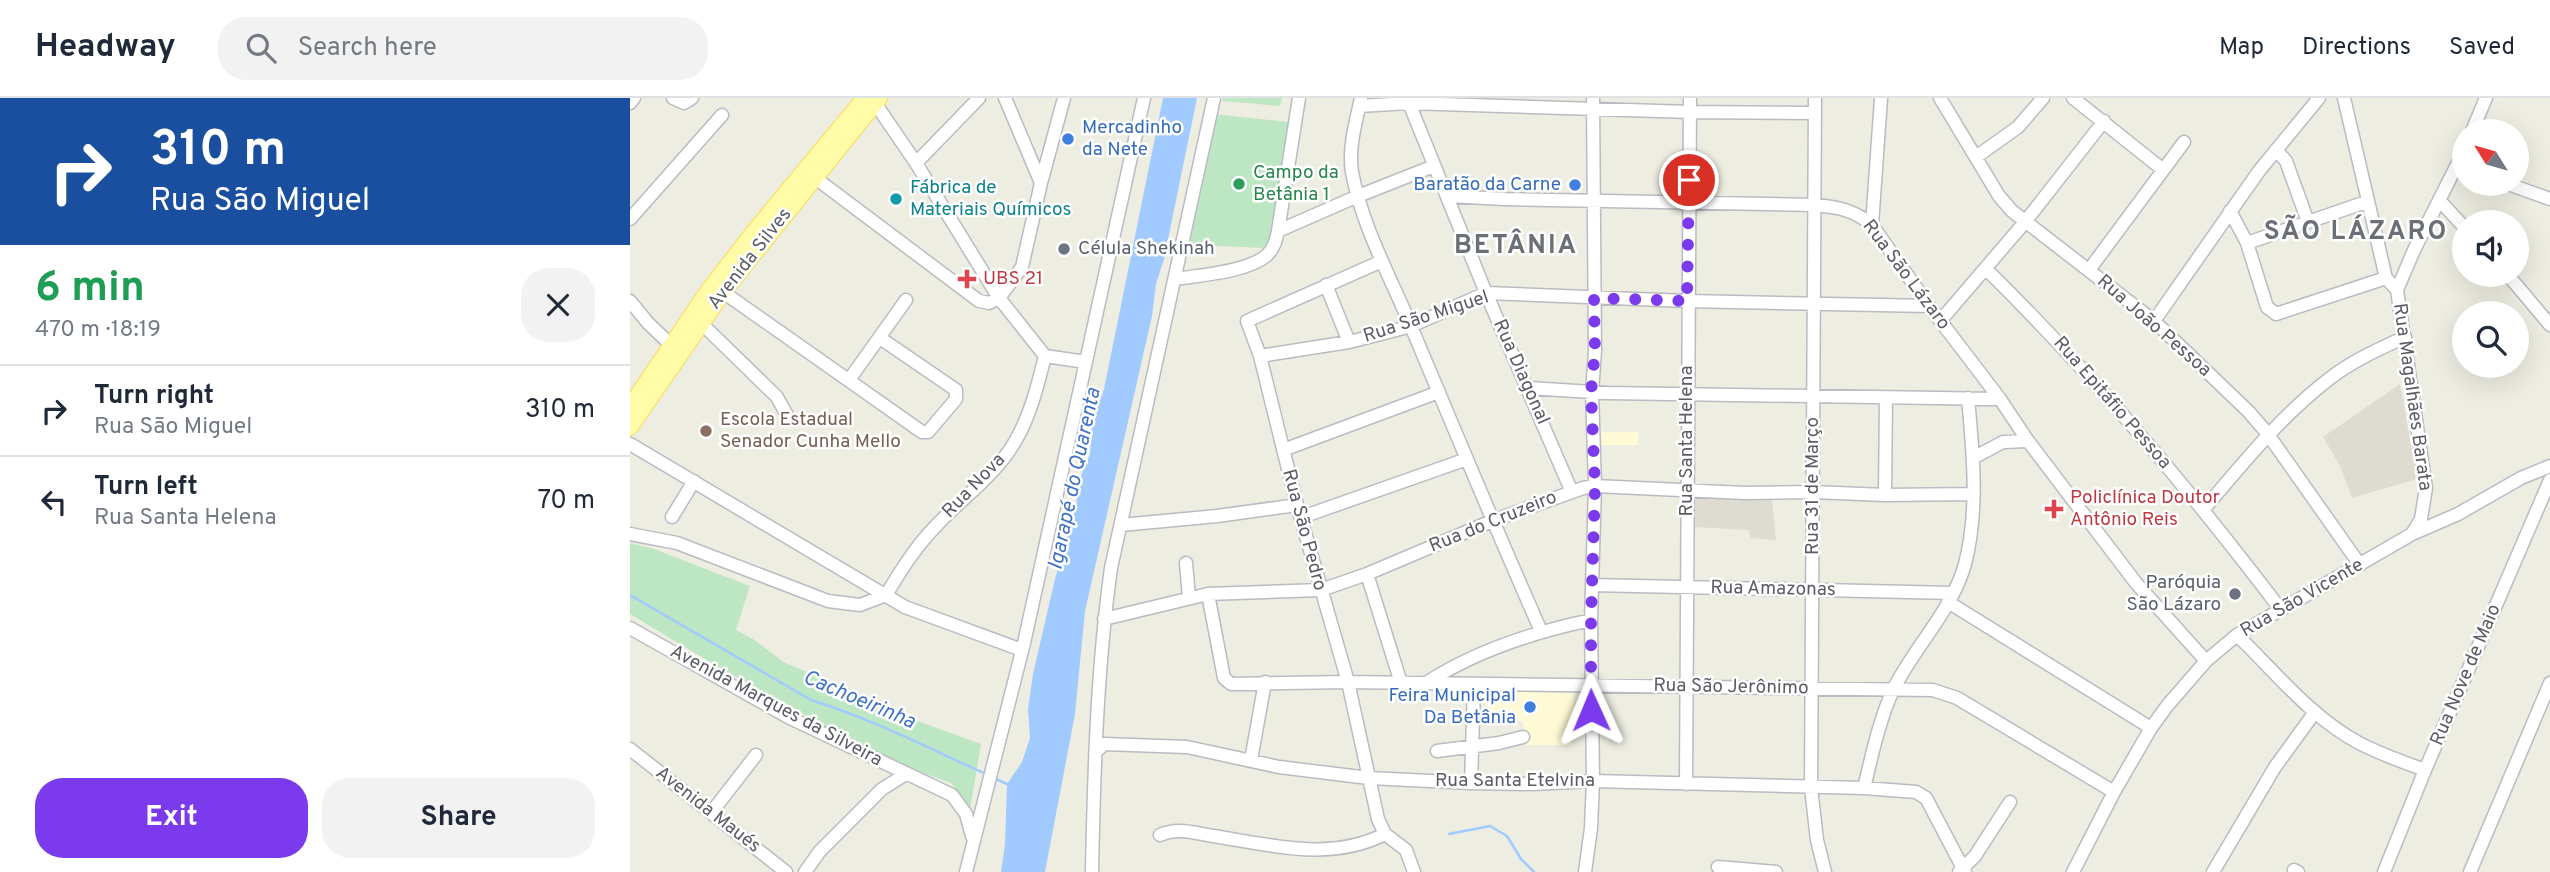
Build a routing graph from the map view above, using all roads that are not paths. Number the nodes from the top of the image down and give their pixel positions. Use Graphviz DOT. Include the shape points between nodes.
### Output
graph roads {
  1 [pos="634,98"];
  2 [pos="673,98"];
  3 [pos="692,98"];
  4 [pos="979,98"];
  5 [pos="1005,98"];
  6 [pos="1064,98"];
  7 [pos="1144,98"];
  8 [pos="1214,98"];
  9 [pos="1299,98"];
  10 [pos="1690,98"];
  11 [pos="1815,98"];
  12 [pos="1881,98"];
  13 [pos="1940,98"];
  14 [pos="2043,98"];
  15 [pos="2073,98"];
  16 [pos="2319,98"];
  17 [pos="2344,98"];
  18 [pos="2486,98"];
  19 [pos="873,100"];
  20 [pos="1408,101"];
  21 [pos="1360,102"];
  22 [pos="630,103"];
  23 [pos="1593,104"];
  24 [pos="1690,112"];
  25 [pos="1815,113"];
  26 [pos="722,115"];
  27 [pos="2477,119"];
  28 [pos="2104,121"];
  29 [pos="2184,142"];
  30 [pos="2276,150"];
  31 [pos="1976,157"];
  32 [pos="916,163"];
  33 [pos="1434,166"];
  34 [pos="2162,169"];
  35 [pos="814,177"];
  36 [pos="2452,182"];
  37 [pos="1041,183"];
  38 [pos="2529,192"];
  39 [pos="1358,196"];
  40 [pos="1448,196"];
  41 [pos="2550,199"];
  42 [pos="1595,200"];
  43 [pos="2440,201"];
  44 [pos="2366,202"];
  45 [pos="1689,203"];
  46 [pos="1815,205"];
  47 [pos="2230,211"];
  48 [pos="2452,214"];
  49 [pos="630,219"];
  50 [pos="2025,222"];
  51 [pos="2308,222"];
  52 [pos="1872,225"];
  53 [pos="1279,232"];
  54 [pos="2247,243"];
  55 [pos="1382,261"];
  56 [pos="1986,269"];
  57 [pos="2090,270"];
  58 [pos="2386,278"];
  59 [pos="1176,279"];
  60 [pos="1326,285"];
  61 [pos="2518,287"];
  62 [pos="2397,290"];
  63 [pos="723,292"];
  64 [pos="1486,293"];
  65 [pos="999,298"];
  66 [pos="1594,298"];
  67 [pos="906,300"];
  68 [pos="630,301"];
  69 [pos="1687,301"];
  70 [pos="1814,303"];
  71 [pos="1929,306"];
  72 [pos="1941,320"];
  73 [pos="2154,321"];
  74 [pos="702,323"];
  75 [pos="2550,325"];
  76 [pos="1411,326"];
  77 [pos="2405,337"];
  78 [pos="880,338"];
  79 [pos="1349,342"];
  80 [pos="672,346"];
  81 [pos="1045,356"];
  82 [pos="1260,356"];
  83 [pos="1086,362"];
  84 [pos="849,380"];
  85 [pos="1529,388"];
  86 [pos="1439,392"];
  87 [pos="1591,392"];
  88 [pos="1688,395"];
  89 [pos="1813,397"];
  90 [pos="1886,398"];
  91 [pos="1968,398"];
  92 [pos="2000,399"];
  93 [pos="630,407"];
  94 [pos="789,419"];
  95 [pos="630,427"];
  96 [pos="2267,433"];
  97 [pos="2028,441"];
  98 [pos="630,444"];
  99 [pos="1283,450"];
  100 [pos="1973,458"];
  101 [pos="1467,459"];
  102 [pos="2550,466"];
  103 [pos="2550,480"];
  104 [pos="694,481"];
  105 [pos="1595,486"];
  106 [pos="1571,490"];
  107 [pos="1688,492"];
  108 [pos="1813,492"];
  109 [pos="1974,494"];
  110 [pos="1885,495"];
  111 [pos="2204,509"];
  112 [pos="1299,511"];
  113 [pos="672,517"];
  114 [pos="1492,521"];
  115 [pos="1121,525"];
  116 [pos="630,534"];
  117 [pos="2412,534"];
  118 [pos="1186,563"];
  119 [pos="2360,565"];
  120 [pos="1367,574"];
  121 [pos="1592,585"];
  122 [pos="1686,588"];
  123 [pos="1813,589"];
  124 [pos="1321,590"];
  125 [pos="1208,594"];
  126 [pos="886,596"];
  127 [pos="1189,597"];
  128 [pos="1951,597"];
  129 [pos="2281,610"];
  130 [pos="1104,619"];
  131 [pos="1591,620"];
  132 [pos="630,628"];
  133 [pos="1541,631"];
  134 [pos="2237,635"];
  135 [pos="1021,650"];
  136 [pos="2206,662"];
  137 [pos="1265,682"];
  138 [pos="1349,682"];
  139 [pos="1401,683"];
  140 [pos="1426,683"];
  141 [pos="2550,683"];
  142 [pos="1475,685"];
  143 [pos="1591,686"];
  144 [pos="1687,686"];
  145 [pos="1811,688"];
  146 [pos="1894,689"];
  147 [pos="2315,712"];
  148 [pos="2151,728"];
  149 [pos="1523,737"];
  150 [pos="1472,747"];
  151 [pos="1437,751"];
  152 [pos="1095,753"];
  153 [pos="632,755"];
  154 [pos="756,755"];
  155 [pos="1251,760"];
  156 [pos="883,764"];
  157 [pos="2425,771"];
  158 [pos="906,774"];
  159 [pos="1369,778"];
  160 [pos="1593,781"];
  161 [pos="1471,783"];
  162 [pos="1686,784"];
  163 [pos="1811,788"];
  164 [pos="1864,788"];
  165 [pos="882,789"];
  166 [pos="2114,792"];
  167 [pos="2010,802"];
  168 [pos="711,813"];
  169 [pos="1385,834"];
  170 [pos="1160,835"];
  171 [pos="973,841"];
  172 [pos="1718,867"];
  173 [pos="1963,871"];
  174 [pos="786,872"];
  175 [pos="805,872"];
  176 [pos="966,872"];
  177 [pos="1092,872"];
  178 [pos="1414,872"];
  179 [pos="1585,872"];
  180 [pos="1776,872"];
  181 [pos="1825,872"];
  182 [pos="2073,872"];
  183 [pos="2213,872"];
  184 [pos="2384,872"];
  185 [pos="2470,872"];
  1 -- 22 [label="street"];
  2 -- 3 [label="street" via="684,103"];
  4 -- 32 [label="street"];
  5 -- 37 [label="street"];
  6 -- 37 [label="street"];
  7 -- 83 [label="street"];
  8 -- 59 [label="street"];
  9 -- 53 [label="street"];
  10 -- 24 [label="street, Rua Santa Helena"];
  11 -- 25 [label="street, Rua 31 de Março"];
  12 -- 52 [label="street"];
  13 -- 31 [label="street, Rua João Pessoa"];
  14 -- 31 [label="street" via="2018,127"];
  15 -- 28 [label="street"];
  16 -- 30 [label="street"];
  17 -- 44 [label="street, Rua Magalhães Barata"];
  18 -- 27 [label="street"];
  19 -- 32 [label="street"];
  19 -- 35 [label="main road, Avenida Silves"];
  19 -- 80 [label="main road, Avenida Silves" via="747,242"];
  20 -- 21 [label="street"];
  20 -- 23 [label="street"];
  20 -- 33 [label="street, Rua Diagonal"];
  21 -- 39 [label="street" via="1351,149"];
  23 -- 24 [label="street"];
  23 -- 42 [label="street"];
  24 -- 25 [label="street"];
  24 -- 45 [label="street, Rua Santa Helena"];
  25 -- 46 [label="street, Rua 31 de Março"];
  26 -- 49 [label="street"];
  28 -- 34 [label="street"];
  28 -- 50 [label="street"];
  29 -- 34 [label="street"];
  30 -- 47 [label="street"];
  30 -- 51 [label="street" via="2286,161"];
  31 -- 50 [label="street, Rua João Pessoa" via="1999,196"];
  32 -- 65 [label="street"];
  33 -- 39 [label="street"];
  33 -- 40 [label="street, Rua Diagonal"];
  34 -- 57 [label="street"];
  35 -- 63 [label="main road, Avenida Silves"];
  35 -- 65 [label="street" via="979,302"];
  36 -- 43 [label="street"];
  37 -- 65 [label="street" via="1022,267"];
  38 -- 41 [label="street"];
  39 -- 53 [label="street"];
  39 -- 55 [label="street"];
  40 -- 42 [label="street, Rua São Lázaro"];
  40 -- 64 [label="street, Rua Diagonal"];
  42 -- 45 [label="street, Rua São Lázaro"];
  42 -- 66 [label="street"];
  43 -- 48 [label="street"];
  43 -- 62 [label="street"];
  44 -- 51 [label="street"];
  44 -- 58 [label="street, Rua Magalhães Barata"];
  45 -- 46 [label="street, Rua São Lázaro"];
  45 -- 69 [label="street, Rua Santa Helena"];
  46 -- 52 [label="street, Rua São Lázaro" via="1849,209"];
  46 -- 70 [label="street, Rua 31 de Março"];
  47 -- 54 [label="street"];
  47 -- 73 [label="street"];
  50 -- 56 [label="street"];
  50 -- 57 [label="street, Rua João Pessoa"];
  51 -- 54 [label="street"];
  52 -- 71 [label="street, Rua São Lázaro"];
  53 -- 59 [label="street" via="1266,256 1250,264"];
  54 -- 58 [label="street" via="2272,313"];
  55 -- 60 [label="street, Rua São Pedro"];
  55 -- 76 [label="street"];
  56 -- 72 [label="street"];
  56 -- 111 [label="street, Rua Epitáfio Pessoa" via="2044,326"];
  57 -- 73 [label="street, Rua João Pessoa"];
  58 -- 62 [label="street, Rua Magalhães Barata"];
  59 -- 115 [label="street"];
  60 -- 79 [label="street"];
  60 -- 82 [label="street, Rua São Pedro" via="1247,321"];
  61 -- 75 [label="street"];
  62 -- 77 [label="street, Rua Magalhães Barata"];
  63 -- 74 [label="main road, Avenida Silves"];
  63 -- 84 [label="street"];
  64 -- 66 [label="street, Rua São Miguel"];
  64 -- 76 [label="street, Rua São Miguel"];
  64 -- 85 [label="street, Rua Diagonal"];
  65 -- 81 [label="street"];
  66 -- 69 [label="street, Rua São Miguel"];
  66 -- 87 [label="street"];
  67 -- 78 [label="street"];
  68 -- 80 [label="street"];
  69 -- 70 [label="street, Rua São Miguel"];
  69 -- 88 [label="street, Rua Santa Helena"];
  70 -- 71 [label="street, Rua São Miguel"];
  70 -- 89 [label="street, Rua 31 de Março"];
  71 -- 72 [label="street, Rua São Lázaro"];
  72 -- 92 [label="street, Rua São Lázaro"];
  73 -- 96 [label="street, Rua João Pessoa"];
  74 -- 94 [label="street" via="777,397"];
  74 -- 95 [label="main road, Avenida Silves"];
  76 -- 79 [label="street, Rua São Miguel"];
  76 -- 86 [label="street"];
  77 -- 96 [label="street" via="2330,378"];
  77 -- 117 [label="street, Rua Magalhães Barata" via="2426,488 2421,519"];
  78 -- 84 [label="street"];
  78 -- 84 [label="street" via="951,386 956,399 925,433"];
  79 -- 82 [label="street, Rua São Miguel"];
  80 -- 93 [label="main road, Avenida Silves"];
  81 -- 83 [label="street"];
  81 -- 126 [label="street, Rua Nova" via="1017,438 909,557"];
  82 -- 99 [label="street, Rua São Pedro"];
  83 -- 135 [label="street"];
  85 -- 87 [label="street"];
  85 -- 106 [label="street, Rua Diagonal"];
  86 -- 99 [label="street"];
  86 -- 101 [label="street"];
  87 -- 88 [label="street"];
  87 -- 105 [label="street"];
  88 -- 89 [label="street"];
  88 -- 107 [label="street, Rua Santa Helena"];
  89 -- 90 [label="street"];
  89 -- 108 [label="street, Rua 31 de Março"];
  90 -- 91 [label="street"];
  90 -- 110 [label="street"];
  91 -- 92 [label="street"];
  91 -- 100 [label="street"];
  92 -- 97 [label="street, Rua São Lázaro"];
  96 -- 111 [label="street"];
  96 -- 119 [label="street, Rua João Pessoa"];
  97 -- 100 [label="street" via="2003,442"];
  97 -- 136 [label="street, Rua São Lázaro" via="2136,583"];
  98 -- 104 [label="street"];
  99 -- 112 [label="street, Rua São Pedro"];
  100 -- 109 [label="street"];
  101 -- 112 [label="street"];
  101 -- 114 [label="street"];
  102 -- 117 [label="street, Rua São Vicente"];
  103 -- 157 [label="street, Rua Nove de Maio"];
  104 -- 113 [label="street"];
  104 -- 126 [label="street"];
  105 -- 106 [label="street, Rua do Cruzeiro"];
  105 -- 107 [label="street, Rua do Cruzeiro"];
  105 -- 121 [label="street"];
  106 -- 114 [label="street, Rua do Cruzeiro"];
  107 -- 108 [label="street, Rua do Cruzeiro"];
  107 -- 122 [label="street, Rua Santa Helena"];
  108 -- 110 [label="street, Rua do Cruzeiro"];
  108 -- 123 [label="street, Rua 31 de Março"];
  109 -- 110 [label="street, Rua do Cruzeiro"];
  109 -- 128 [label="street" via="1965,564"];
  111 -- 129 [label="street, Rua Epitáfio Pessoa"];
  112 -- 115 [label="street"];
  112 -- 124 [label="street, Rua São Pedro"];
  114 -- 120 [label="street, Rua do Cruzeiro"];
  114 -- 133 [label="street"];
  115 -- 130 [label="street"];
  116 -- 126 [label="street" via="677,543 828,601 860,605"];
  117 -- 119 [label="street, Rua São Vicente"];
  118 -- 127 [label="street"];
  119 -- 129 [label="street, Rua São Vicente"];
  120 -- 124 [label="street, Rua do Cruzeiro"];
  120 -- 139 [label="street"];
  121 -- 122 [label="street, Rua Amazonas"];
  121 -- 131 [label="street"];
  122 -- 123 [label="street, Rua Amazonas"];
  122 -- 144 [label="street, Rua Santa Helena"];
  123 -- 128 [label="street, Rua Amazonas"];
  123 -- 145 [label="street, Rua 31 de Março"];
  124 -- 125 [label="street, Rua do Cruzeiro"];
  124 -- 138 [label="street, Rua São Pedro"];
  125 -- 127 [label="street, Rua do Cruzeiro"];
  125 -- 137 [label="street, Rua São Jerônimo" via="1224,678 1231,684"];
  126 -- 135 [label="street"];
  127 -- 130 [label="street, Rua do Cruzeiro"];
  128 -- 146 [label="street"];
  128 -- 148 [label="street"];
  129 -- 134 [label="street, Rua São Vicente"];
  130 -- 152 [label="street"];
  131 -- 133 [label="street"];
  131 -- 143 [label="street"];
  132 -- 156 [label="street, Avenida Marques da Silveira" via="788,717"];
  133 -- 140 [label="street" via="1448,669"];
  134 -- 136 [label="street, Rua São Vicente"];
  134 -- 147 [label="street"];
  135 -- 171 [label="street"];
  136 -- 148 [label="street, Rua São Vicente"];
  137 -- 138 [label="street, Rua São Jerônimo"];
  137 -- 155 [label="street"];
  138 -- 139 [label="street, Rua São Jerônimo"];
  138 -- 159 [label="street, Rua São Pedro"];
  139 -- 140 [label="street, Rua São Jerônimo"];
  140 -- 142 [label="street, Rua São Jerônimo"];
  141 -- 185 [label="street"];
  142 -- 143 [label="street, Rua São Jerônimo"];
  142 -- 150 [label="street"];
  143 -- 144 [label="street, Rua São Jerônimo"];
  143 -- 160 [label="street"];
  144 -- 145 [label="street, Rua São Jerônimo"];
  144 -- 162 [label="street, Rua Santa Helena"];
  145 -- 146 [label="street, Rua São Jerônimo"];
  145 -- 163 [label="street, Rua 31 de Março"];
  146 -- 164 [label="street"];
  146 -- 166 [label="street, Rua São Jerônimo" via="1933,690 1957,698"];
  147 -- 157 [label="street" via="2357,743"];
  147 -- 183 [label="street" via="2275,767"];
  148 -- 166 [label="street, Rua São Vicente"];
  149 -- 150 [label="street"];
  150 -- 151 [label="street"];
  150 -- 161 [label="street"];
  152 -- 155 [label="street, Rua Santa Etelvina" via="1104,744 1117,743 1187,747"];
  152 -- 177 [label="street"];
  153 -- 168 [label="street, Avenida Maués"];
  154 -- 168 [label="street"];
  155 -- 159 [label="street, Rua Santa Etelvina"];
  156 -- 158 [label="street, Avenida Marques da Silveira"];
  156 -- 165 [label="street"];
  157 -- 184 [label="street, Rua Nove de Maio"];
  158 -- 165 [label="street"];
  158 -- 171 [label="street, Avenida Marques da Silveira" via="952,795 966,814"];
  159 -- 161 [label="street, Rua Santa Etelvina"];
  159 -- 169 [label="street, Rua São Pedro"];
  160 -- 161 [label="street, Rua Santa Etelvina"];
  160 -- 162 [label="street, Rua Santa Etelvina"];
  160 -- 179 [label="street"];
  162 -- 163 [label="street, Rua Santa Etelvina"];
  163 -- 164 [label="street, Rua Santa Etelvina"];
  163 -- 181 [label="street, Rua 31 de Março"];
  164 -- 173 [label="street, Rua Santa Etelvina" via="1916,792 1926,799"];
  165 -- 175 [label="street"];
  166 -- 182 [label="street, Rua São Vicente"];
  167 -- 173 [label="street"];
  168 -- 174 [label="street, Avenida Maués"];
  169 -- 170 [label="street" via="1347,849 1324,851 1178,830"];
  169 -- 178 [label="street, Rua São Pedro" via="1406,850"];
  171 -- 176 [label="street"];
  172 -- 180 [label="street"];
}
